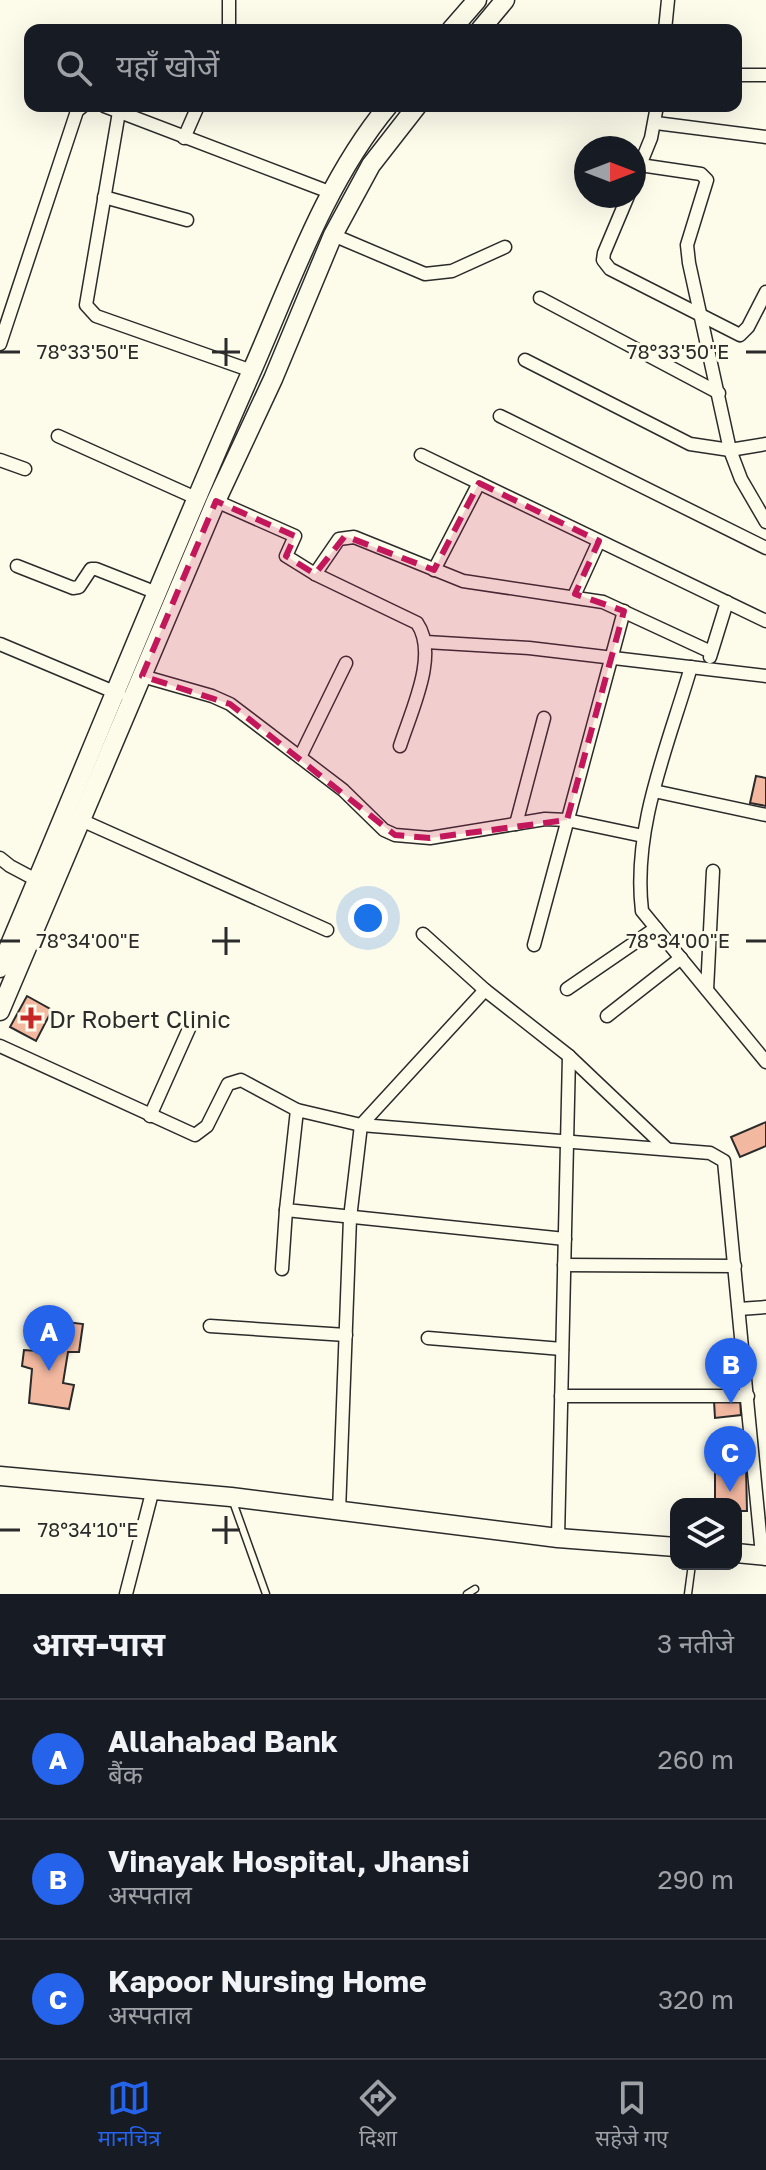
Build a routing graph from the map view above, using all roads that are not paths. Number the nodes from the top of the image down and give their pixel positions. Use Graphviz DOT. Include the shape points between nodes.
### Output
graph roads {
  1 [pos="229,0"];
  2 [pos="477,0"];
  3 [pos="505,0"];
  4 [pos="668,0"];
  5 [pos="229,24"];
  6 [pos="456,24"];
  7 [pos="485,24"];
  8 [pos="666,24"];
  9 [pos="742,75"];
  10 [pos="766,75"];
  11 [pos="77,112"];
  12 [pos="119,112"];
  13 [pos="195,112"];
  14 [pos="383,112"];
  15 [pos="412,112"];
  16 [pos="657,112"];
  17 [pos="656,123"];
  18 [pos="766,137"];
  19 [pos="184,138"];
  20 [pos="646,149"];
  21 [pos="646,166"];
  22 [pos="332,193"];
  23 [pos="104,197"];
  24 [pos="623,208"];
  25 [pos="187,220"];
  26 [pos="333,235"];
  27 [pos="505,247"];
  28 [pos="766,292"];
  29 [pos="540,298"];
  30 [pos="700,314"];
  31 [pos="270,327"];
  32 [pos="291,336"];
  33 [pos="0,344"];
  34 [pos="525,360"];
  35 [pos="252,371"];
  36 [pos="719,393"];
  37 [pos="500,416"];
  38 [pos="58,436"];
  39 [pos="766,444"];
  40 [pos="730,450"];
  41 [pos="421,455"];
  42 [pos="0,460"];
  43 [pos="209,467"];
  44 [pos="25,469"];
  45 [pos="228,476"];
  46 [pos="479,483"];
  47 [pos="196,498"];
  48 [pos="216,501"];
  49 [pos="766,522"];
  50 [pos="599,541"];
  51 [pos="766,548"];
  52 [pos="17,566"];
  53 [pos="434,570"];
  54 [pos="315,574"];
  55 [pos="157,593"];
  56 [pos="574,596"];
  57 [pos="727,602"];
  58 [pos="624,611"];
  59 [pos="766,621"];
  60 [pos="426,642"];
  61 [pos="0,644"];
  62 [pos="711,652"];
  63 [pos="612,657"];
  64 [pos="346,663"];
  65 [pos="691,667"];
  66 [pos="706,669"];
  67 [pos="142,676"];
  68 [pos="766,676"];
  69 [pos="124,696"];
  70 [pos="544,718"];
  71 [pos="400,746"];
  72 [pos="300,757"];
  73 [pos="654,791"];
  74 [pos="766,815"];
  75 [pos="81,820"];
  76 [pos="567,820"];
  77 [pos="516,824"];
  78 [pos="643,836"];
  79 [pos="0,858"];
  80 [pos="713,871"];
  81 [pos="45,884"];
  82 [pos="656,928"];
  83 [pos="327,930"];
  84 [pos="7,933"];
  85 [pos="423,934"];
  86 [pos="534,945"];
  87 [pos="681,958"];
  88 [pos="0,968"];
  89 [pos="567,989"];
  90 [pos="485,990"];
  91 [pos="707,990"];
  92 [pos="0,1011"];
  93 [pos="607,1016"];
  94 [pos="192,1022"];
  95 [pos="0,1046"];
  96 [pos="569,1056"];
  97 [pos="766,1062"];
  98 [pos="297,1110"];
  99 [pos="150,1116"];
  100 [pos="361,1125"];
  101 [pos="567,1143"];
  102 [pos="667,1150"];
  103 [pos="286,1210"];
  104 [pos="350,1218"];
  105 [pos="565,1239"];
  106 [pos="564,1265"];
  107 [pos="735,1266"];
  108 [pos="282,1269"];
  109 [pos="766,1307"];
  110 [pos="739,1309"];
  111 [pos="210,1326"];
  112 [pos="346,1335"];
  113 [pos="428,1338"];
  114 [pos="562,1349"];
  115 [pos="561,1396"];
  116 [pos="748,1396"];
  117 [pos="0,1476"];
  118 [pos="153,1489"];
  119 [pos="231,1497"];
  120 [pos="339,1512"];
  121 [pos="558,1538"];
  122 [pos="670,1547"];
  123 [pos="742,1554"];
  124 [pos="764,1556"];
  125 [pos="691,1570"];
  126 [pos="475,1589"];
  127 [pos="126,1594"];
  128 [pos="266,1594"];
  129 [pos="467,1594"];
  130 [pos="688,1594"];
  1 -- 5 [label="street"];
  2 -- 6 [label="street"];
  3 -- 7 [label="street"];
  4 -- 8 [label="street"];
  9 -- 10 [label="street"];
  11 -- 33 [label="street"];
  12 -- 19 [label="street"];
  12 -- 23 [label="street"];
  13 -- 19 [label="street"];
  14 -- 22 [label="street"];
  15 -- 26 [label="street" via="371,165"];
  16 -- 17 [label="street"];
  17 -- 18 [label="street"];
  17 -- 20 [label="street"];
  19 -- 22 [label="street"];
  21 -- 30 [label="street" via="701,174 707,180 687,245"];
  22 -- 31 [label="street"];
  23 -- 25 [label="street"];
  23 -- 35 [label="street" via="86,294 89,312"];
  24 -- 30 [label="street" via="604,253 605,265"];
  26 -- 27 [label="street" via="425,274 452,271"];
  26 -- 32 [label="street"];
  28 -- 30 [label="street" via="740,335"];
  29 -- 36 [label="street"];
  30 -- 36 [label="street"];
  31 -- 32 [label="street"];
  31 -- 35 [label="street"];
  32 -- 45 [label="street"];
  34 -- 40 [label="street" via="690,444"];
  35 -- 43 [label="street"];
  36 -- 40 [label="street"];
  37 -- 51 [label="street"];
  38 -- 47 [label="street"];
  39 -- 40 [label="street"];
  40 -- 49 [label="street"];
  41 -- 46 [label="street"];
  42 -- 44 [label="street"];
  43 -- 45 [label="street"];
  43 -- 47 [label="street"];
  45 -- 48 [label="street"];
  46 -- 50 [label="street"];
  46 -- 53 [label="street"];
  47 -- 55 [label="street"];
  48 -- 54 [label="street" via="295,536 286,556"];
  48 -- 67 [label="street"];
  50 -- 56 [label="street"];
  50 -- 57 [label="street"];
  52 -- 55 [label="street" via="73,588 96,569"];
  53 -- 54 [label="street" via="345,536"];
  53 -- 56 [label="street" via="463,581"];
  54 -- 60 [label="street" via="417,623"];
  55 -- 69 [label="street"];
  56 -- 58 [label="street"];
  57 -- 59 [label="street"];
  57 -- 62 [label="street"];
  58 -- 62 [label="street"];
  58 -- 63 [label="street"];
  60 -- 63 [label="street"];
  60 -- 71 [label="street" via="426,660"];
  61 -- 69 [label="street"];
  62 -- 66 [label="street"];
  63 -- 65 [label="street"];
  63 -- 76 [label="street"];
  64 -- 72 [label="street"];
  65 -- 66 [label="street"];
  65 -- 73 [label="street"];
  66 -- 68 [label="street"];
  67 -- 69 [label="street"];
  67 -- 72 [label="street" via="230,704"];
  69 -- 75 [label="street"];
  69 -- 81 [label="street"];
  70 -- 77 [label="street"];
  72 -- 77 [label="street" via="395,835 430,838"];
  73 -- 74 [label="street"];
  73 -- 78 [label="street"];
  75 -- 81 [label="street"];
  75 -- 83 [label="street"];
  76 -- 77 [label="street"];
  76 -- 78 [label="street"];
  76 -- 86 [label="street"];
  78 -- 82 [label="street" via="642,911"];
  79 -- 81 [label="street"];
  80 -- 91 [label="street"];
  81 -- 84 [label="street"];
  81 -- 92 [label="street"];
  82 -- 87 [label="street"];
  82 -- 89 [label="street"];
  84 -- 88 [label="street"];
  85 -- 90 [label="street"];
  87 -- 91 [label="street"];
  87 -- 93 [label="street"];
  90 -- 96 [label="street"];
  90 -- 100 [label="street"];
  91 -- 97 [label="street"];
  94 -- 99 [label="street"];
  95 -- 99 [label="street"];
  96 -- 101 [label="street"];
  96 -- 102 [label="street"];
  98 -- 99 [label="street" via="235,1080 207,1126 195,1135"];
  98 -- 100 [label="street"];
  98 -- 103 [label="street"];
  100 -- 101 [label="street"];
  100 -- 104 [label="street"];
  101 -- 102 [label="street"];
  101 -- 105 [label="street"];
  102 -- 107 [label="street" via="710,1153 724,1161"];
  103 -- 104 [label="street"];
  103 -- 108 [label="street"];
  104 -- 105 [label="street"];
  104 -- 112 [label="street"];
  105 -- 106 [label="street"];
  106 -- 107 [label="street"];
  106 -- 114 [label="street"];
  107 -- 110 [label="street"];
  109 -- 110 [label="street"];
  110 -- 116 [label="street"];
  111 -- 112 [label="street"];
  112 -- 120 [label="street"];
  113 -- 114 [label="street"];
  114 -- 115 [label="street"];
  115 -- 116 [label="street"];
  115 -- 121 [label="street"];
  116 -- 124 [label="street"];
  117 -- 118 [label="street"];
  118 -- 119 [label="street"];
  118 -- 127 [label="street"];
  119 -- 120 [label="street"];
  119 -- 128 [label="lane"];
  120 -- 121 [label="street"];
  121 -- 122 [label="street"];
  123 -- 124 [label="street"];
  125 -- 130 [label="lane"];
  126 -- 129 [label="lane"];
}
